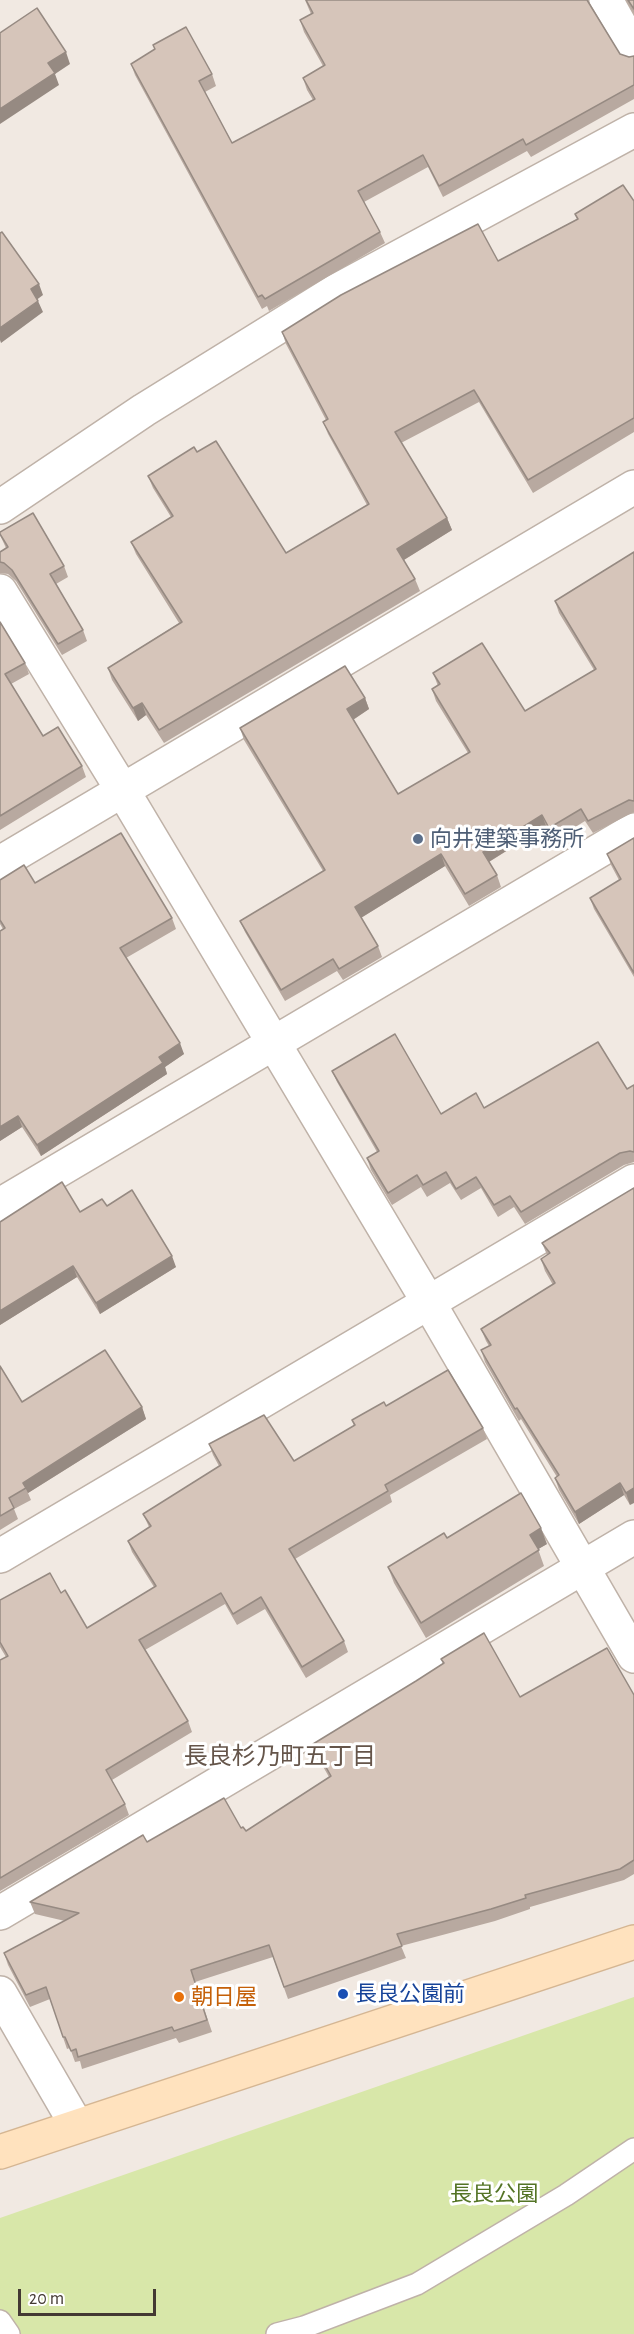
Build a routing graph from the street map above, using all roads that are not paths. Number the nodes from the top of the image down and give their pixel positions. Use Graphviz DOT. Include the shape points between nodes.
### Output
graph roads {
  1 [pos="606,0"];
  2 [pos="634,50"];
  3 [pos="634,130"];
  4 [pos="634,487"];
  5 [pos="0,507"];
  6 [pos="0,591"];
  7 [pos="123,791"];
  8 [pos="634,830"];
  9 [pos="0,863"];
  10 [pos="274,1044"];
  11 [pos="634,1181"];
  12 [pos="0,1205"];
  13 [pos="429,1302"];
  14 [pos="634,1537"];
  15 [pos="0,1556"];
  16 [pos="584,1566"];
  17 [pos="634,1656"];
  18 [pos="0,1913"];
  19 [pos="634,1942"];
  20 [pos="0,1993"];
  21 [pos="76,2126"];
  22 [pos="634,2150"];
  23 [pos="0,2152"];
  24 [pos="0,2321"];
  25 [pos="9,2334"];
  26 [pos="277,2334"];
  1 -- 2 [label="street"];
  3 -- 5 [label="street" via="336,291 144,410"];
  4 -- 7 [label="street"];
  6 -- 7 [label="street"];
  7 -- 9 [label="street"];
  7 -- 10 [label="street"];
  8 -- 10 [label="street"];
  10 -- 12 [label="street"];
  10 -- 13 [label="street"];
  11 -- 13 [label="street"];
  13 -- 15 [label="street"];
  13 -- 16 [label="street"];
  14 -- 16 [label="street"];
  16 -- 17 [label="street"];
  16 -- 18 [label="street"];
  19 -- 21 [label="street"];
  20 -- 21 [label="street"];
  21 -- 23 [label="street"];
  22 -- 26 [label="lane" via="417,2284"];
  24 -- 25 [label="lane"];
}
